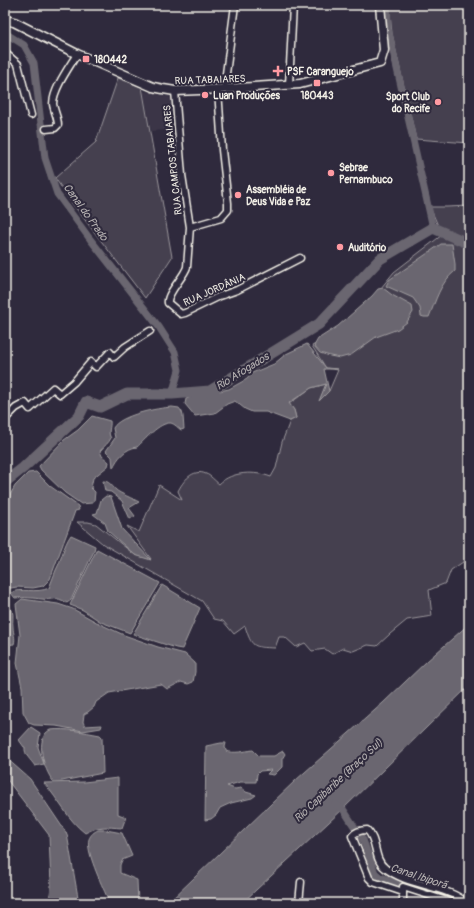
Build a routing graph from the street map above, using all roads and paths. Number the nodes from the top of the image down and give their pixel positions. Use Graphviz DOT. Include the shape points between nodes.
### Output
graph roads {
  1 [pos="235,5"];
  2 [pos="293,5"];
  3 [pos="380,5"];
  4 [pos="5,20"];
  5 [pos="5,52"];
  6 [pos="77,54"];
  7 [pos="289,85"];
  8 [pos="221,89"];
  9 [pos="175,91"];
  10 [pos="31,115"];
  11 [pos="46,129"];
  12 [pos="190,227"];
  13 [pos="300,258"];
  14 [pos="150,331"];
  15 [pos="5,419"];
  16 [pos="301,882"];
  17 [pos="403,890"];
  18 [pos="299,903"];
  19 [pos="403,903"];
  20 [pos="453,903"];
  21 [pos="467,903"];
  1 -- 8 [label="street"];
  2 -- 7 [label="street"];
  3 -- 7 [label="main road, RUA TABAIARES" via="384,50 380,63"];
  4 -- 6 [label="main road, RUA TABAIARES" via="14,22"];
  5 -- 10 [label="street" via="18,64"];
  6 -- 9 [label="main road, RUA TABAIARES" via="154,87"];
  6 -- 11 [label="street" via="62,79 54,100 58,125"];
  7 -- 8 [label="main road, RUA TABAIARES"];
  8 -- 9 [label="main road, RUA TABAIARES"];
  8 -- 12 [label="street" via="222,150 228,210 221,218"];
  9 -- 12 [label="street, RUA CAMPOS TABAIARES" via="182,175"];
  12 -- 13 [label="street, RUA JORDÂNIA" via="187,267 167,300 170,306 181,314 237,290"];
  14 -- 15 [label="street" via="114,357 110,352 96,367 91,362 60,394 54,388 34,407 30,409 25,402"];
  16 -- 18 [label="street"];
  17 -- 19 [label="street"];
  17 -- 20 [label="street"];
  17 -- 21 [label="street" via="373,882 369,878 352,836 361,830 367,830 372,834 378,861 384,868 404,879 452,894"];
}
